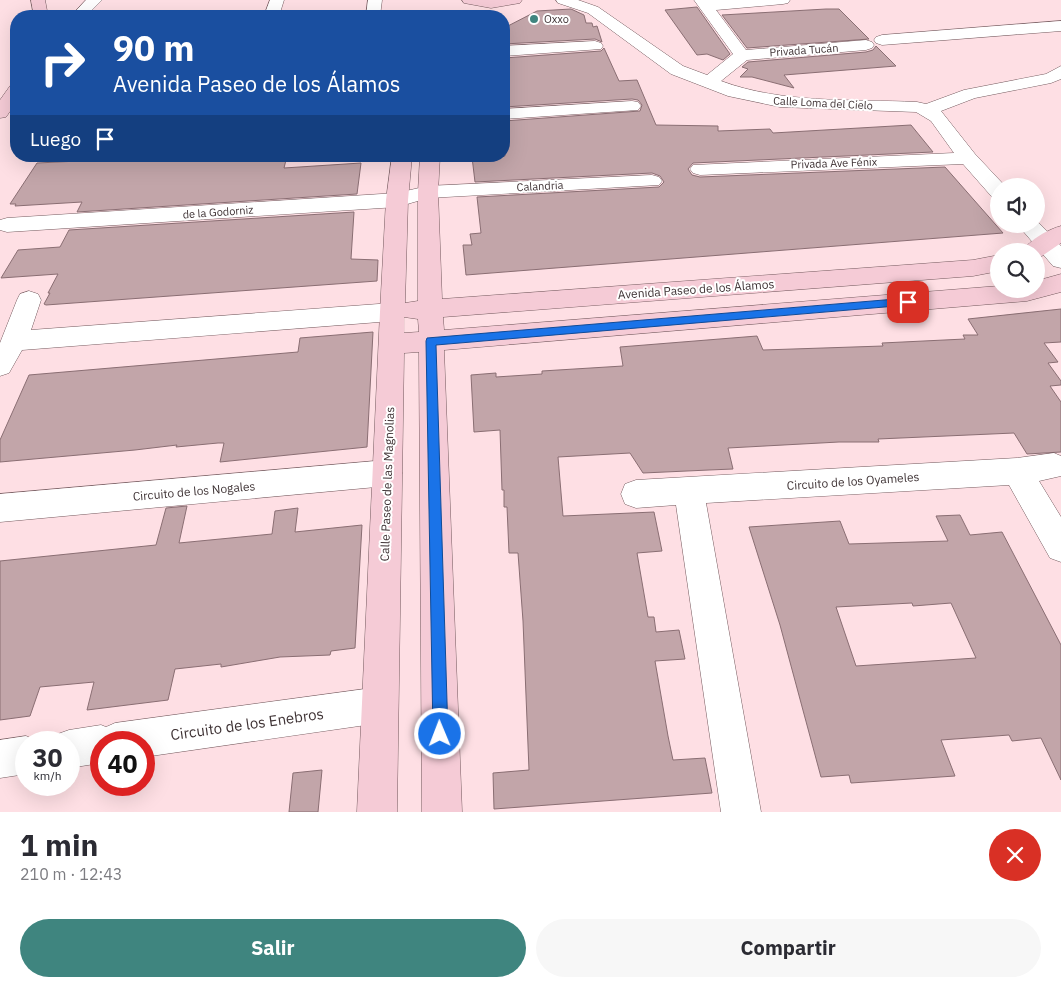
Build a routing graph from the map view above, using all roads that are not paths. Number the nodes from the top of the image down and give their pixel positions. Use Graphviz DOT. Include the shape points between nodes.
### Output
graph roads {
  1 [pos="95,0"];
  2 [pos="563,0"];
  3 [pos="784,0"];
  4 [pos="471,1"];
  5 [pos="508,2"];
  6 [pos="704,3"];
  7 [pos="84,10"];
  8 [pos="495,10"];
  9 [pos="1061,26"];
  10 [pos="882,40"];
  11 [pos="595,46"];
  12 [pos="866,46"];
  13 [pos="510,51"];
  14 [pos="742,55"];
  15 [pos="1061,71"];
  16 [pos="708,83"];
  17 [pos="10,99"];
  18 [pos="632,106"];
  19 [pos="927,110"];
  20 [pos="0,113"];
  21 [pos="510,114"];
  22 [pos="968,158"];
  23 [pos="405,162"];
  24 [pos="430,162"];
  25 [pos="700,169"];
  26 [pos="652,181"];
  27 [pos="990,182"];
  28 [pos="428,192"];
  29 [pos="397,200"];
  30 [pos="7,225"];
  31 [pos="1038,233"];
  32 [pos="1047,242"];
  33 [pos="1061,260"];
  34 [pos="990,265"];
  35 [pos="1061,282"];
  36 [pos="29,300"];
  37 [pos="430,309"];
  38 [pos="392,312"];
  39 [pos="14,341"];
  40 [pos="431,341"];
  41 [pos="393,344"];
  42 [pos="0,366"];
  43 [pos="1054,466"];
  44 [pos="1017,471"];
  45 [pos="387,474"];
  46 [pos="689,492"];
  47 [pos="636,494"];
  48 [pos="0,508"];
  49 [pos="1061,548"];
  50 [pos="380,705"];
  51 [pos="155,736"];
  52 [pos="15,757"];
  53 [pos="0,759"];
  54 [pos="377,812"];
  55 [pos="442,812"];
  56 [pos="741,812"];
  1 -- 7 [label="street"];
  2 -- 16 [label="street, Calle Loma del Cielo" via="593,10 677,70"];
  3 -- 6 [label="street"];
  4 -- 5 [label="street"];
  5 -- 8 [label="street"];
  6 -- 14 [label="street"];
  9 -- 10 [label="street"];
  11 -- 13 [label="street"];
  12 -- 14 [label="street, Privada Tucán"];
  14 -- 16 [label="street"];
  15 -- 19 [label="street" via="1051,78 970,94"];
  16 -- 19 [label="street, Calle Loma del Cielo" via="780,102"];
  17 -- 20 [label="street"];
  18 -- 21 [label="street"];
  19 -- 22 [label="street" via="938,117"];
  22 -- 25 [label="street, Privada Ave Fénix"];
  22 -- 27 [label="street"];
  23 -- 29 [label="street, Calle Paseo de las Magnolias"];
  24 -- 28 [label="street"];
  26 -- 28 [label="street, Calandria"];
  28 -- 29 [label="street, de la Godorniz"];
  28 -- 37 [label="street"];
  29 -- 30 [label="street, de la Godorniz"];
  29 -- 38 [label="street, Calle Paseo de las Magnolias"];
  31 -- 32 [label="street"];
  32 -- 33 [label="street"];
  34 -- 37 [label="street, Avenida Paseo de los Álamos"];
  35 -- 40 [label="street" via="1027,292"];
  36 -- 39 [label="street"];
  37 -- 38 [label="street, Avenida Paseo de los Álamos"];
  37 -- 40 [label="street"];
  38 -- 39 [label="street"];
  38 -- 41 [label="street, Calle Paseo de las Magnolias"];
  39 -- 42 [label="street"];
  40 -- 41 [label="street"];
  40 -- 55 [label="street"];
  41 -- 45 [label="street, Calle Paseo de las Magnolias"];
  43 -- 44 [label="street, Circuito de los Oyameles"];
  44 -- 46 [label="street, Circuito de los Oyameles"];
  44 -- 49 [label="street"];
  45 -- 48 [label="street, Circuito de los Nogales"];
  45 -- 50 [label="street, Calle Paseo de las Magnolias"];
  46 -- 47 [label="street, Circuito de los Oyameles"];
  46 -- 56 [label="street"];
  50 -- 51 [label="street, Circuito de los Enebros"];
  50 -- 54 [label="street, Calle Paseo de las Magnolias"];
  52 -- 53 [label="street"];
}
